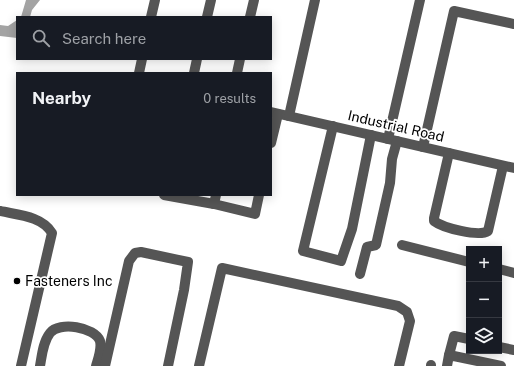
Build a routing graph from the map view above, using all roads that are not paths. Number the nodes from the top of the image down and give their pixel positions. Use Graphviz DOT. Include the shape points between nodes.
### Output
graph roads {
  1 [pos="155,0"];
  2 [pos="211,0"];
  3 [pos="254,0"];
  4 [pos="315,0"];
  5 [pos="420,0"];
  6 [pos="152,16"];
  7 [pos="207,16"];
  8 [pos="250,16"];
  9 [pos="514,24"];
  10 [pos="142,60"];
  11 [pos="197,60"];
  12 [pos="240,60"];
  13 [pos="139,72"];
  14 [pos="194,72"];
  15 [pos="236,72"];
  16 [pos="274,113"];
  17 [pos="289,116"];
  18 [pos="333,126"];
  19 [pos="272,133"];
  20 [pos="371,135"];
  21 [pos="392,140"];
  22 [pos="423,147"];
  23 [pos="449,153"];
  24 [pos="503,166"];
  25 [pos="514,168"];
  26 [pos="174,196"];
  27 [pos="259,196"];
  28 [pos="215,200"];
  29 [pos="0,211"];
  30 [pos="402,245"];
  31 [pos="466,261"];
  32 [pos="502,270"];
  33 [pos="514,273"];
  34 [pos="360,274"];
  35 [pos="466,338"];
  36 [pos="502,348"];
  37 [pos="514,350"];
  38 [pos="449,355"];
  39 [pos="21,366"];
  40 [pos="40,366"];
  41 [pos="96,366"];
  42 [pos="105,366"];
  43 [pos="168,366"];
  44 [pos="199,366"];
  45 [pos="399,366"];
  46 [pos="446,366"];
  47 [pos="501,366"];
  1 -- 6 [label="street"];
  2 -- 7 [label="street"];
  3 -- 8 [label="street"];
  4 -- 17 [label="street"];
  5 -- 21 [label="street"];
  9 -- 22 [label="street" via="454,11"];
  10 -- 13 [label="street"];
  11 -- 14 [label="street"];
  12 -- 15 [label="street"];
  16 -- 17 [label="street, Industrial Road"];
  16 -- 19 [label="street"];
  17 -- 18 [label="street, Industrial Road"];
  18 -- 20 [label="street, Industrial Road"];
  18 -- 20 [label="street" via="303,251 341,261 352,229"];
  20 -- 21 [label="street, Industrial Road"];
  21 -- 22 [label="street, Industrial Road"];
  21 -- 34 [label="street" via="390,183 376,245 367,247"];
  22 -- 23 [label="street, Industrial Road"];
  23 -- 24 [label="street, Industrial Road"];
  23 -- 24 [label="street" via="434,218 440,225 480,234 488,231"];
  24 -- 25 [label="street, Industrial Road"];
  26 -- 28 [label="street"];
  27 -- 28 [label="street" via="255,214"];
  29 -- 39 [label="street" via="36,219 52,233"];
  30 -- 31 [label="street"];
  32 -- 33 [label="street"];
  35 -- 38 [label="street" via="454,336"];
  36 -- 37 [label="street"];
  38 -- 46 [label="street"];
  38 -- 47 [label="street"];
  40 -- 41 [label="street" via="45,342 51,332 61,327 89,331 99,340"];
  42 -- 43 [label="street" via="129,261 135,253 141,252 188,262"];
  44 -- 45 [label="street" via="222,268 398,306 407,312 410,321"];
}
